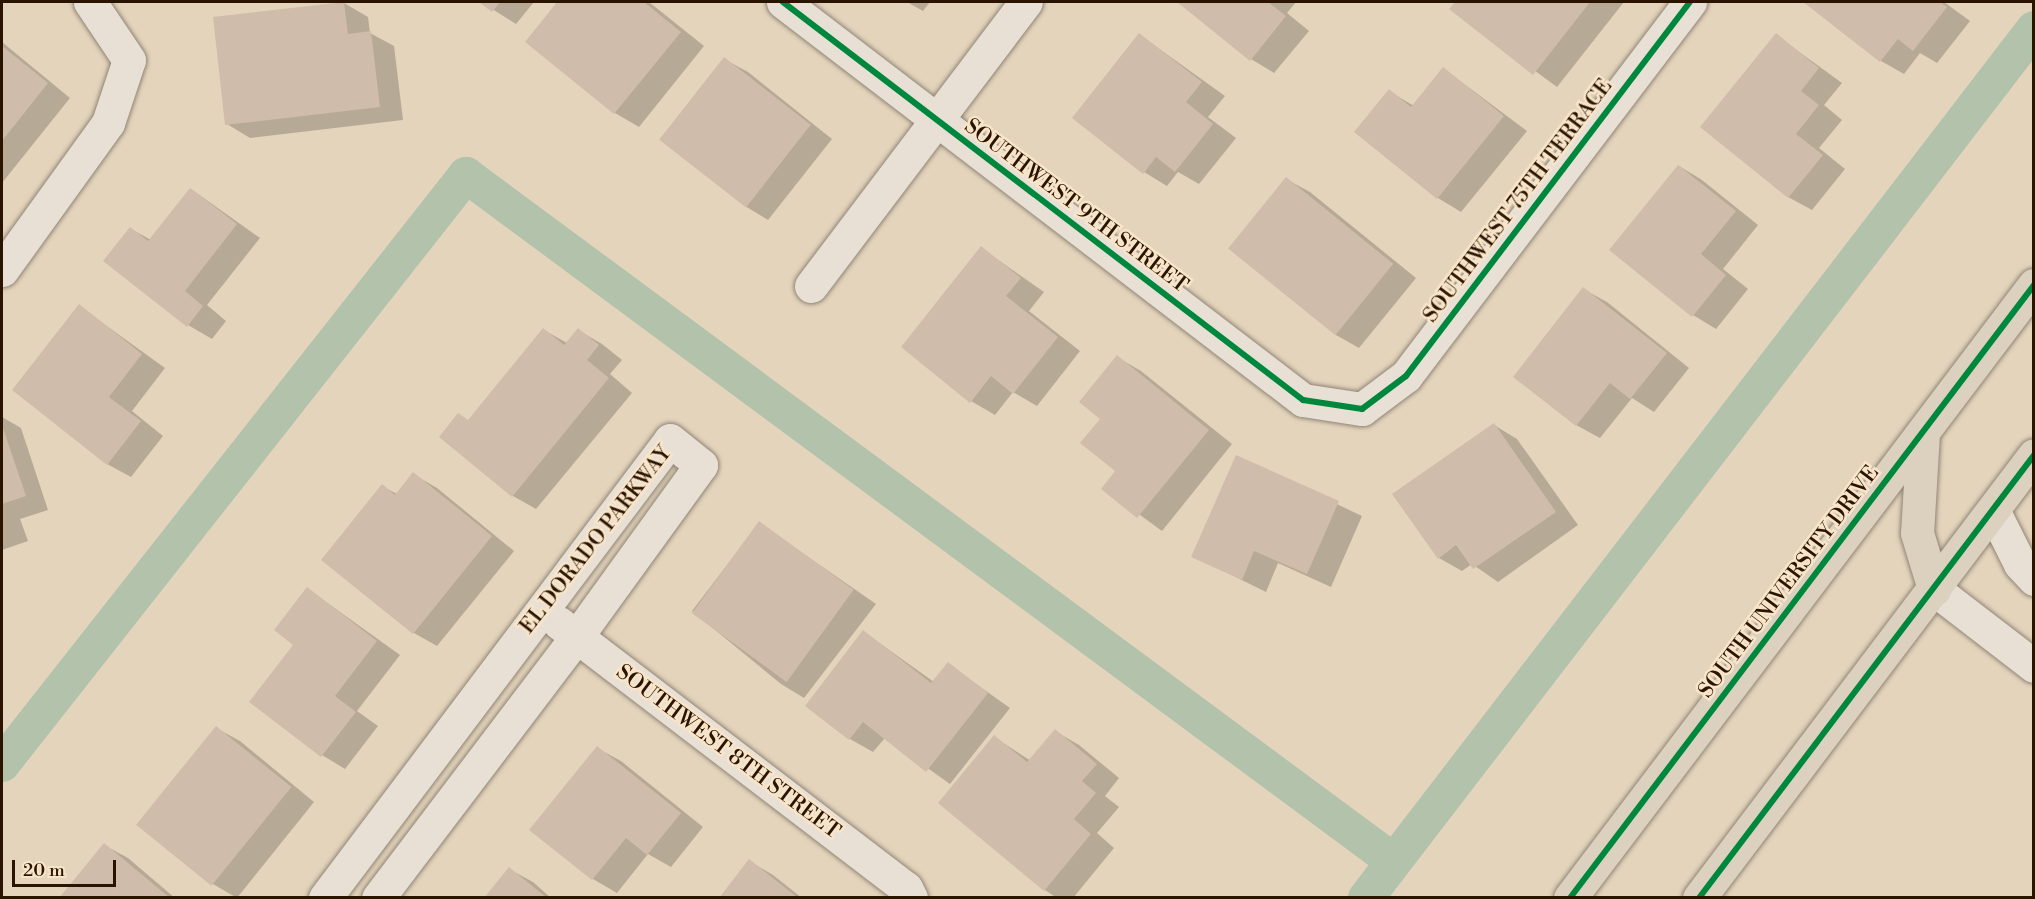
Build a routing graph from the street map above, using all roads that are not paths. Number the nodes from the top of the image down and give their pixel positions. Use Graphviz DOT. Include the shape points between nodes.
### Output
graph roads {
  1 [pos="90,2"];
  2 [pos="783,2"];
  3 [pos="1026,2"];
  4 [pos="1690,2"];
  5 [pos="936,120"];
  6 [pos="2,270"];
  7 [pos="2034,285"];
  8 [pos="811,286"];
  9 [pos="1362,409"];
  10 [pos="1923,433"];
  11 [pos="2034,454"];
  12 [pos="1993,510"];
  13 [pos="2034,579"];
  14 [pos="1934,589"];
  15 [pos="541,610"];
  16 [pos="577,636"];
  17 [pos="2034,666"];
  18 [pos="325,897"];
  19 [pos="378,897"];
  20 [pos="911,897"];
  21 [pos="1570,897"];
  22 [pos="1699,897"];
  1 -- 6 [label="street" via="129,60 108,123"];
  2 -- 5 [label="street, SOUTHWEST 9TH STREET"];
  3 -- 5 [label="street"];
  4 -- 9 [label="street, SOUTHWEST 75TH TERRACE" via="1406,376"];
  5 -- 8 [label="street"];
  5 -- 9 [label="street, SOUTHWEST 9TH STREET" via="1303,399"];
  7 -- 10 [label="main road, SOUTH UNIVERSITY DRIVE"];
  10 -- 14 [label="main road" via="1917,532"];
  10 -- 21 [label="main road, SOUTH UNIVERSITY DRIVE"];
  11 -- 12 [label="main road"];
  12 -- 13 [label="street" via="2020,564"];
  12 -- 14 [label="main road"];
  14 -- 17 [label="street"];
  14 -- 22 [label="main road"];
  15 -- 16 [label="street, SOUTHWEST 8TH STREET"];
  15 -- 16 [label="street, EL DORADO PARKWAY" via="670,440 701,465"];
  15 -- 18 [label="street, EL DORADO PARKWAY"];
  16 -- 19 [label="street, EL DORADO PARKWAY"];
  16 -- 20 [label="street, SOUTHWEST 8TH STREET" via="906,888"];
}
